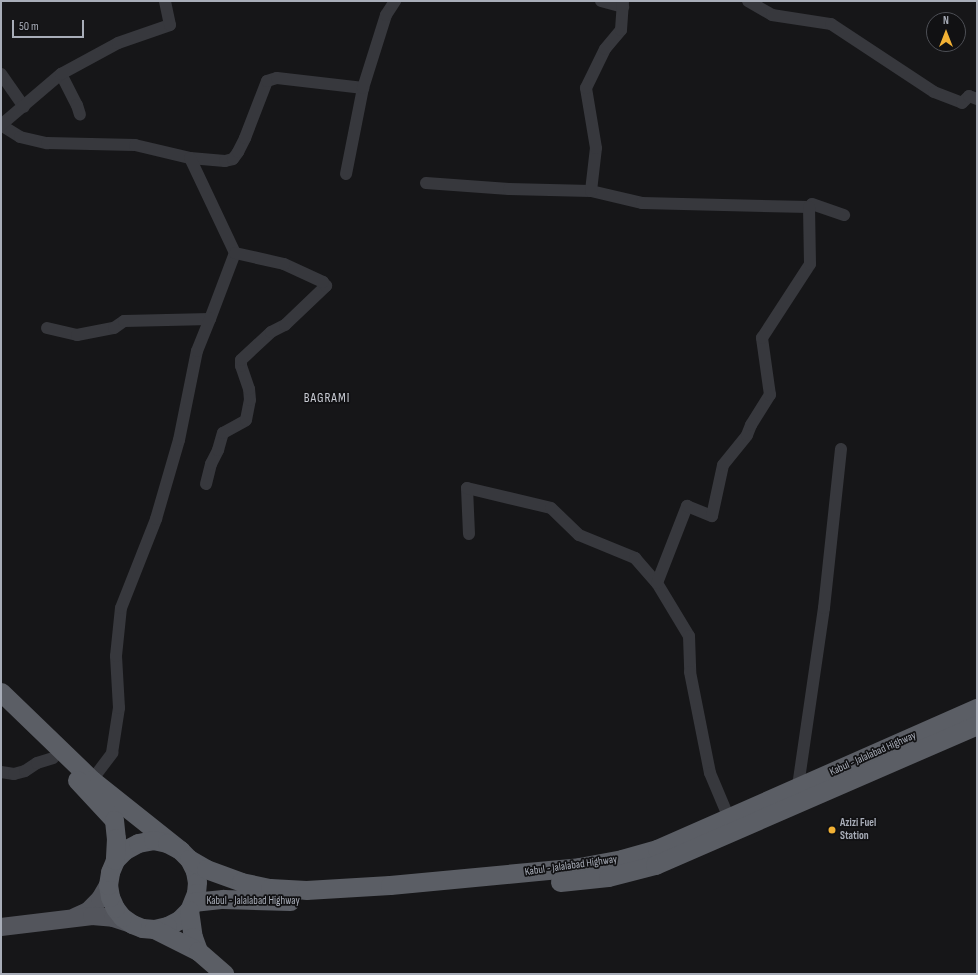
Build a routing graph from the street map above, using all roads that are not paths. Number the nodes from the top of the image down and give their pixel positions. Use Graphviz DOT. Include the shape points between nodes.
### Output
graph roads {
  1 [pos="165,1"];
  2 [pos="395,1"];
  3 [pos="601,1"];
  4 [pos="748,1"];
  5 [pos="623,4"];
  6 [pos="1,74"];
  7 [pos="61,74"];
  8 [pos="363,88"];
  9 [pos="977,99"];
  10 [pos="24,106"];
  11 [pos="80,115"];
  12 [pos="1,125"];
  13 [pos="190,158"];
  14 [pos="346,174"];
  15 [pos="426,183"];
  16 [pos="591,191"];
  17 [pos="809,207"];
  18 [pos="844,215"];
  19 [pos="235,253"];
  20 [pos="210,319"];
  21 [pos="47,328"];
  22 [pos="840,449"];
  23 [pos="206,484"];
  24 [pos="469,534"];
  25 [pos="657,582"];
  26 [pos="1,692"];
  27 [pos="1,707"];
  28 [pos="977,708"];
  29 [pos="977,726"];
  30 [pos="53,758"];
  31 [pos="1,772"];
  32 [pos="92,780"];
  33 [pos="798,786"];
  34 [pos="732,824"];
  35 [pos="184,854"];
  36 [pos="115,860"];
  37 [pos="108,885"];
  38 [pos="390,891"];
  39 [pos="191,906"];
  40 [pos="72,918"];
  41 [pos="132,924"];
  42 [pos="1,927"];
  43 [pos="154,929"];
  44 [pos="198,951"];
  45 [pos="222,973"];
  1 -- 7 [label="street" via="170,25 118,43"];
  2 -- 8 [label="street" via="386,15"];
  3 -- 5 [label="street"];
  4 -- 9 [label="street" via="772,14 831,24 934,92 962,103 969,96"];
  5 -- 16 [label="street" via="621,30 605,49 586,88 596,148"];
  6 -- 10 [label="street"];
  7 -- 10 [label="street"];
  7 -- 11 [label="street"];
  8 -- 13 [label="street" via="273,78 267,81 245,138 233,158 226,161"];
  8 -- 14 [label="street"];
  10 -- 12 [label="street"];
  12 -- 13 [label="street" via="20,137 47,143 135,145"];
  13 -- 19 [label="street"];
  15 -- 16 [label="street" via="509,190"];
  16 -- 17 [label="street" via="642,203"];
  17 -- 18 [label="street" via="812,204"];
  17 -- 25 [label="street" via="810,264 762,338 770,395 747,434 723,465 712,516 686,506"];
  19 -- 20 [label="street"];
  19 -- 23 [label="street" via="284,264 323,282 326,286 285,325 271,332 241,360 250,400 246,420 224,433 210,464"];
  20 -- 21 [label="street" via="124,321 114,328 77,335"];
  20 -- 32 [label="street" via="197,351 180,440 156,519 121,608 116,656 119,708 112,753"];
  22 -- 33 [label="street" via="824,608"];
  24 -- 25 [label="street" via="467,488 551,508 579,535 635,558"];
  25 -- 34 [label="street" via="689,636 690,672 710,772"];
  26 -- 32 [label="highway, Kabul - Jalalabad Highway"];
  27 -- 30 [label="highway"];
  28 -- 33 [label="highway, Kabul - Jalalabad Highway"];
  29 -- 34 [label="highway, Kabul - Jalalabad Highway"];
  30 -- 31 [label="street" via="37,763 20,773"];
  30 -- 36 [label="highway" via="114,820"];
  32 -- 35 [label="highway, Kabul - Jalalabad Highway"];
  33 -- 34 [label="highway, Kabul - Jalalabad Highway"];
  34 -- 38 [label="highway, Kabul - Jalalabad Highway" via="615,860 579,867"];
  35 -- 36 [label="highway, Kabul - Jalalabad Highway" via="167,842 152,840 138,842"];
  35 -- 38 [label="highway, Kabul - Jalalabad Highway" via="206,870 223,877 270,888"];
  35 -- 39 [label="highway, Kabul - Jalalabad Highway" via="195,871 197,882"];
  36 -- 37 [label="highway"];
  37 -- 40 [label="main road" via="92,907"];
  37 -- 41 [label="highway" via="115,908"];
  38 -- 39 [label="highway, Kabul - Jalalabad Highway" via="304,901 223,899"];
  39 -- 43 [label="highway" via="179,920"];
  39 -- 44 [label="highway" via="193,937"];
  40 -- 41 [label="main road" via="113,918"];
  40 -- 42 [label="main road"];
  41 -- 43 [label="highway"];
  43 -- 44 [label="highway"];
  44 -- 45 [label="highway"];
}
